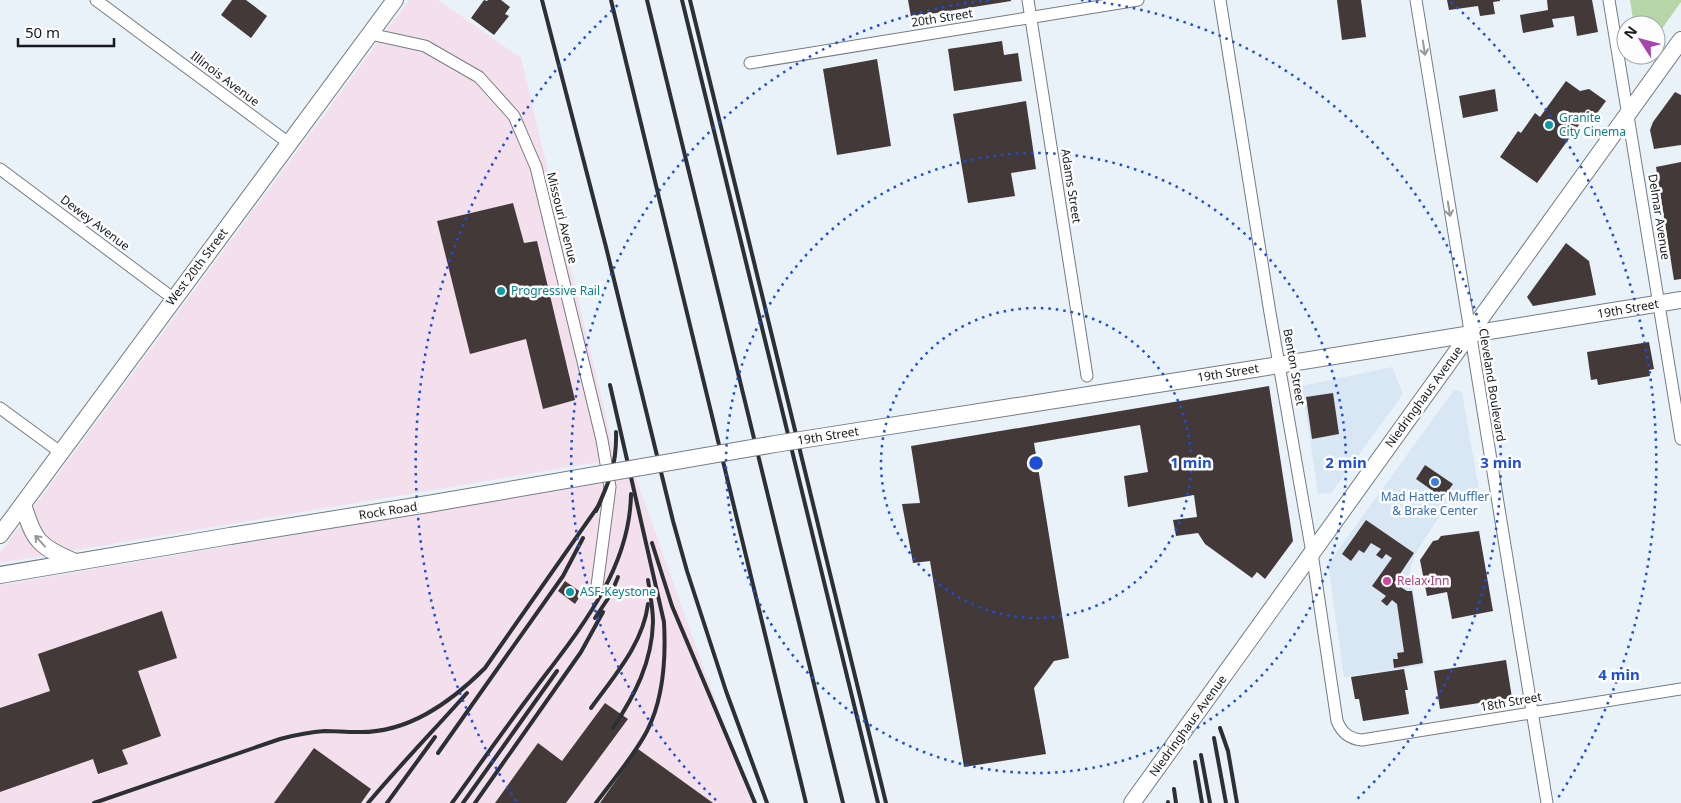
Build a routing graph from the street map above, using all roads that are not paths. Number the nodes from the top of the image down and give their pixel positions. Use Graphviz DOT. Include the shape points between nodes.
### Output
graph roads {
  1 [pos="96,0"];
  2 [pos="395,0"];
  3 [pos="1028,0"];
  4 [pos="1138,0"];
  5 [pos="1220,0"];
  6 [pos="1416,0"];
  7 [pos="1609,0"];
  8 [pos="1031,18"];
  9 [pos="370,34"];
  10 [pos="1681,40"];
  11 [pos="750,63"];
  12 [pos="1628,114"];
  13 [pos="290,144"];
  14 [pos="0,169"];
  15 [pos="174,299"];
  16 [pos="1681,300"];
  17 [pos="1659,304"];
  18 [pos="1470,333"];
  19 [pos="1279,365"];
  20 [pos="1087,376"];
  21 [pos="0,408"];
  22 [pos="1681,439"];
  23 [pos="775,444"];
  24 [pos="60,452"];
  25 [pos="23,504"];
  26 [pos="0,535"];
  27 [pos="1312,553"];
  28 [pos="75,562"];
  29 [pos="0,575"];
  30 [pos="597,586"];
  31 [pos="1681,688"];
  32 [pos="1532,712"];
  33 [pos="1347,736"];
  34 [pos="1132,803"];
  35 [pos="1547,803"];
  1 -- 13 [label="street, Illinois Avenue"];
  2 -- 9 [label="main road, West 20th Street"];
  3 -- 8 [label="street, Adams Street"];
  4 -- 8 [label="street, 20th Street"];
  5 -- 19 [label="street, Benton Street"];
  6 -- 18 [label="street, Cleveland Boulevard, one-way"];
  7 -- 12 [label="street, Delmar Avenue"];
  8 -- 11 [label="street, 20th Street"];
  8 -- 20 [label="street, Adams Street"];
  9 -- 13 [label="main road, West 20th Street"];
  9 -- 30 [label="street, Missouri Avenue" via="424,46 479,77 514,116 536,167 602,440 610,487"];
  10 -- 12 [label="main road, Niedringhaus Avenue"];
  12 -- 17 [label="street, Delmar Avenue"];
  12 -- 18 [label="main road, Niedringhaus Avenue"];
  13 -- 15 [label="main road, West 20th Street"];
  14 -- 15 [label="street, Dewey Avenue"];
  15 -- 24 [label="main road, West 20th Street"];
  16 -- 17 [label="main road, 19th Street"];
  17 -- 18 [label="main road, 19th Street"];
  17 -- 22 [label="street, Delmar Avenue"];
  18 -- 19 [label="main road, 19th Street"];
  18 -- 27 [label="main road, Niedringhaus Avenue"];
  18 -- 32 [label="street, Cleveland Boulevard"];
  19 -- 23 [label="main road, 19th Street, bridge"];
  19 -- 27 [label="street, Benton Street"];
  21 -- 24 [label="street"];
  23 -- 28 [label="main road, Rock Road, bridge"];
  24 -- 25 [label="main road, West 20th Street"];
  25 -- 26 [label="main road, West 20th Street"];
  28 -- 25 [label="main road, one-way" via="39,542"];
  27 -- 33 [label="street, Benton Street" via="1337,721"];
  27 -- 34 [label="main road, Niedringhaus Avenue"];
  28 -- 29 [label="main road, Rock Road"];
  31 -- 32 [label="street, 18th Street"];
  32 -- 33 [label="street, 18th Street" via="1362,740"];
  32 -- 35 [label="street, Cleveland Boulevard"];
}
